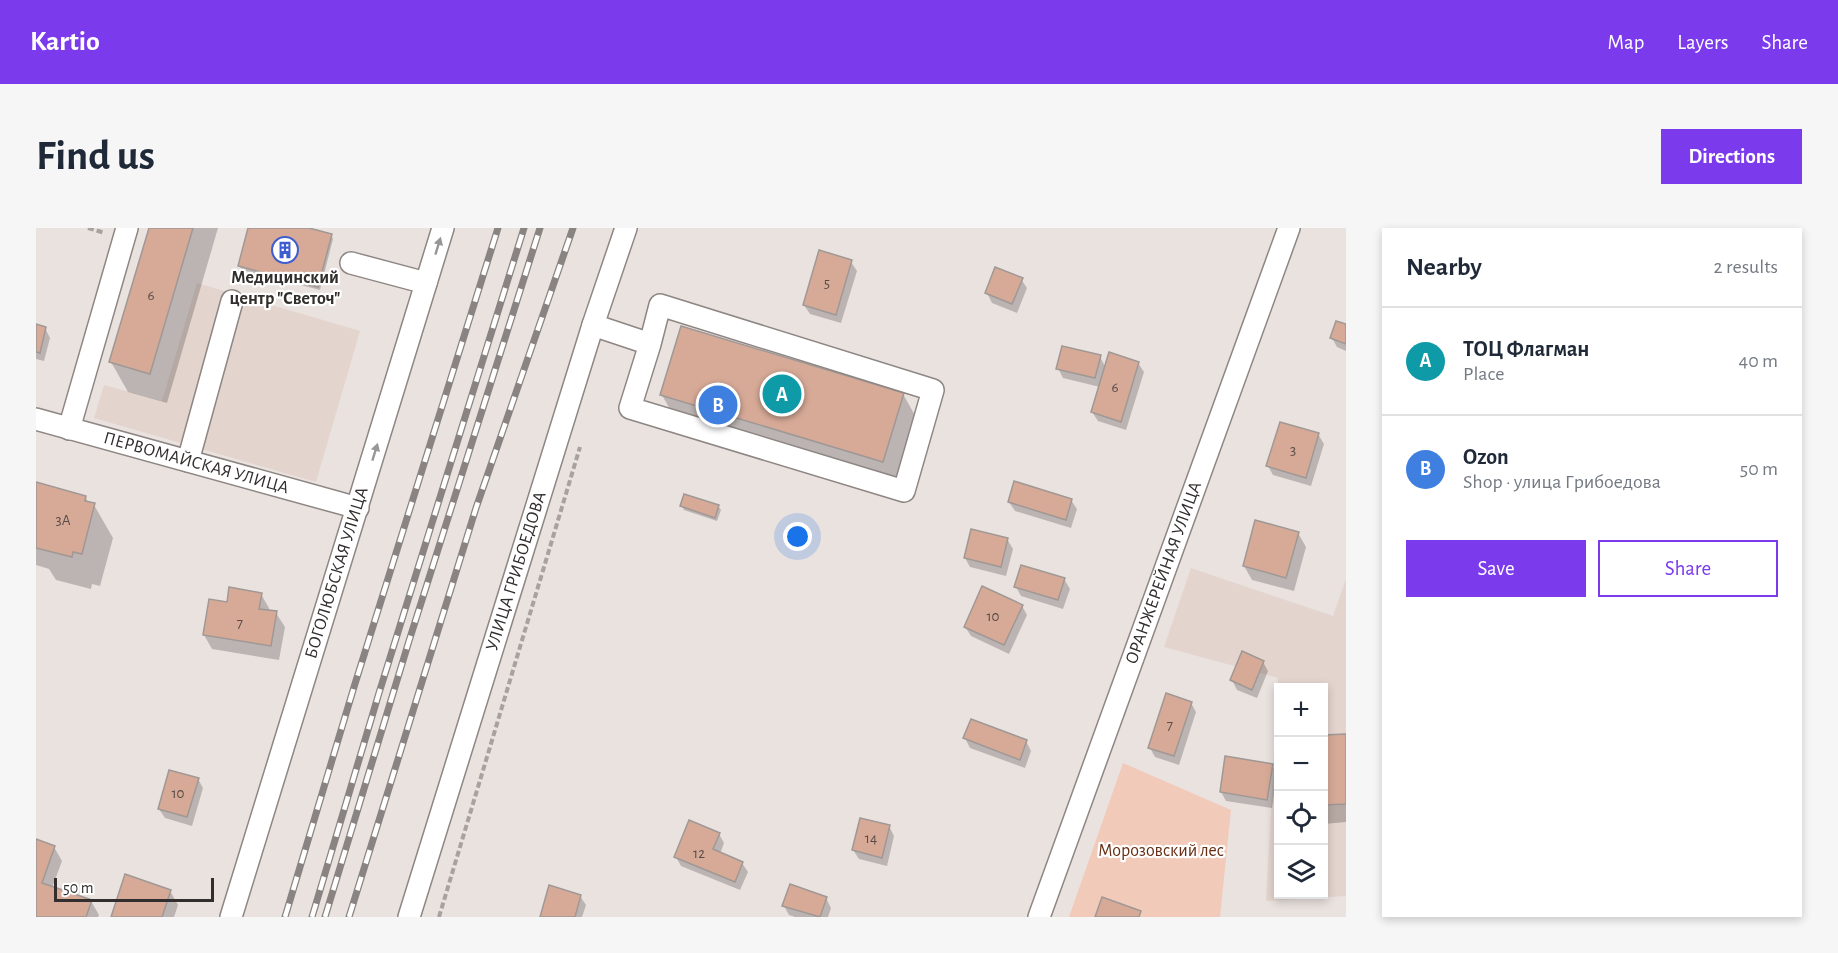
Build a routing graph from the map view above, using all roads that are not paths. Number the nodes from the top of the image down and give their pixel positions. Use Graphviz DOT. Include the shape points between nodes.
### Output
graph roads {
  1 [pos="127,228"];
  2 [pos="443,228"];
  3 [pos="626,228"];
  4 [pos="1290,228"];
  5 [pos="351,263"];
  6 [pos="426,283"];
  7 [pos="232,301"];
  8 [pos="593,325"];
  9 [pos="650,344"];
  10 [pos="36,420"];
  11 [pos="69,429"];
  12 [pos="188,461"];
  13 [pos="358,508"];
  14 [pos="231,917"];
  15 [pos="410,917"];
  16 [pos="1039,917"];
  1 -- 11 [label="street"];
  6 -- 2 [label="street, БОГОЛЮБСКАЯ УЛИЦА, one-way"];
  3 -- 8 [label="street, УЛИЦА ГРИБОЕДОВА"];
  4 -- 16 [label="street, ОРАНЖЕРЕЙНАЯ УЛИЦА"];
  5 -- 6 [label="street"];
  13 -- 6 [label="street, БОГОЛЮБСКАЯ УЛИЦА, one-way"];
  7 -- 12 [label="street"];
  8 -- 9 [label="street"];
  8 -- 15 [label="street, УЛИЦА ГРИБОЕДОВА"];
  9 -- 9 [label="street" via="630,408 904,491 933,390 660,304"];
  10 -- 11 [label="street, ПЕРВОМАЙСКАЯ УЛИЦА"];
  11 -- 12 [label="street, ПЕРВОМАЙСКАЯ УЛИЦА"];
  12 -- 13 [label="street, ПЕРВОМАЙСКАЯ УЛИЦА"];
  13 -- 14 [label="street, БОГОЛЮБСКАЯ УЛИЦА"];
}
